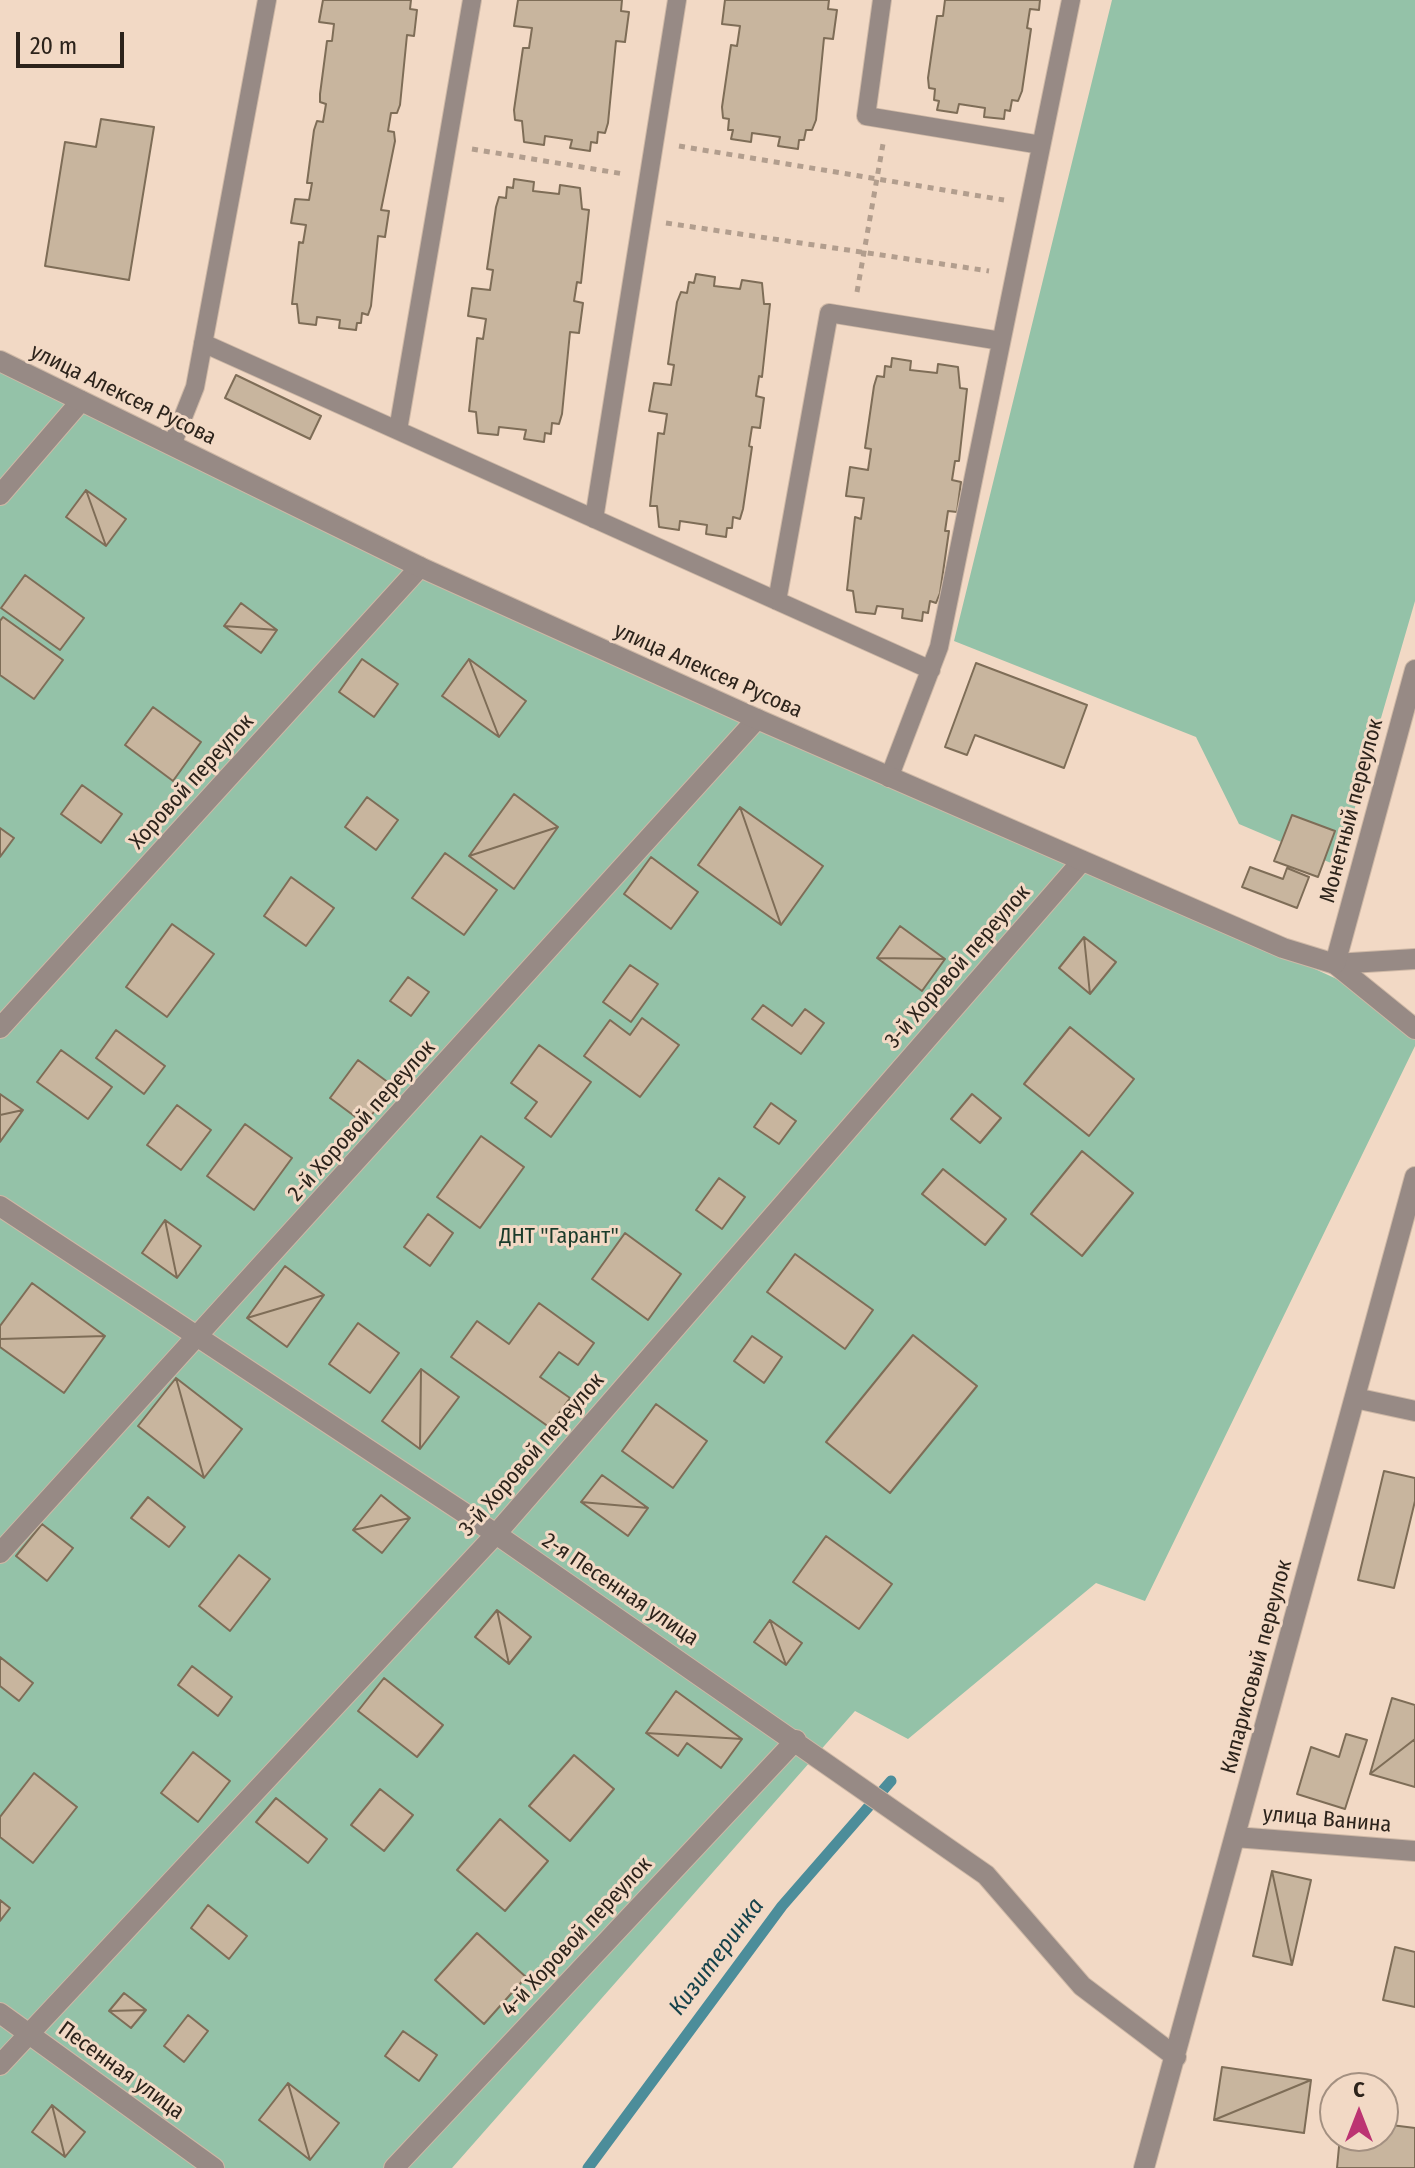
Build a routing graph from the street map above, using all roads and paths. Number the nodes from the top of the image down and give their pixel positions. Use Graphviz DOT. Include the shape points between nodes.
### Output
graph roads {
  1 [pos="267,0"];
  2 [pos="472,0"];
  3 [pos="677,0"];
  4 [pos="882,0"];
  5 [pos="1071,0"];
  6 [pos="887,120"];
  7 [pos="654,142"];
  8 [pos="447,145"];
  9 [pos="1041,145"];
  10 [pos="648,179"];
  11 [pos="877,179"];
  12 [pos="1029,205"];
  13 [pos="642,220"];
  14 [pos="864,252"];
  15 [pos="1015,275"];
  16 [pos="853,317"];
  17 [pos="1001,341"];
  18 [pos="203,343"];
  19 [pos="0,361"];
  20 [pos="81,401"];
  21 [pos="398,430"];
  22 [pos="172,445"];
  23 [pos="0,495"];
  24 [pos="594,519"];
  25 [pos="420,567"];
  26 [pos="777,601"];
  27 [pos="931,670"];
  28 [pos="1415,670"];
  29 [pos="757,719"];
  30 [pos="889,778"];
  31 [pos="1082,861"];
  32 [pos="1415,959"];
  33 [pos="1335,964"];
  34 [pos="0,1028"];
  35 [pos="1415,1029"];
  36 [pos="1415,1177"];
  37 [pos="0,1206"];
  38 [pos="200,1337"];
  39 [pos="1355,1398"];
  40 [pos="1415,1411"];
  41 [pos="496,1534"];
  42 [pos="0,1553"];
  43 [pos="796,1740"];
  44 [pos="1235,1837"];
  45 [pos="1415,1851"];
  46 [pos="0,2013"];
  47 [pos="29,2032"];
  48 [pos="1176,2057"];
  49 [pos="0,2065"];
  50 [pos="214,2168"];
  51 [pos="394,2168"];
  52 [pos="1144,2168"];
  1 -- 18 [label="lane"];
  2 -- 8 [label="lane"];
  3 -- 7 [label="lane"];
  4 -- 6 [label="lane" via="866,116"];
  5 -- 9 [label="lane"];
  6 -- 9 [label="lane"];
  6 -- 11 [label="path"];
  7 -- 10 [label="lane"];
  7 -- 11 [label="path"];
  8 -- 10 [label="path"];
  8 -- 21 [label="lane"];
  9 -- 12 [label="lane"];
  10 -- 13 [label="lane"];
  11 -- 12 [label="path"];
  11 -- 14 [label="path"];
  12 -- 15 [label="lane"];
  13 -- 14 [label="path"];
  13 -- 24 [label="lane"];
  14 -- 15 [label="path"];
  14 -- 16 [label="path"];
  15 -- 17 [label="lane"];
  16 -- 17 [label="lane"];
  16 -- 26 [label="lane" via="829,313"];
  17 -- 27 [label="lane"];
  18 -- 21 [label="lane"];
  18 -- 22 [label="lane" via="195,387"];
  19 -- 20 [label="street, улица Алексея Русова"];
  20 -- 22 [label="street, улица Алексея Русова"];
  20 -- 23 [label="street"];
  21 -- 24 [label="lane"];
  22 -- 25 [label="street, улица Алексея Русова"];
  24 -- 26 [label="lane"];
  25 -- 29 [label="street, улица Алексея Русова"];
  25 -- 34 [label="street, Хоровой переулок"];
  26 -- 27 [label="lane"];
  27 -- 30 [label="lane"];
  28 -- 33 [label="street, Монетный переулок"];
  29 -- 30 [label="street, улица Алексея Русова"];
  29 -- 38 [label="street, 2-й Хоровой переулок"];
  30 -- 31 [label="street, улица Алексея Русова"];
  31 -- 33 [label="street, улица Алексея Русова" via="1283,948"];
  31 -- 41 [label="street, 3-й Хоровой переулок"];
  32 -- 33 [label="street, улица Алексея Русова"];
  33 -- 35 [label="street"];
  36 -- 39 [label="street, Кипарисовый переулок"];
  37 -- 38 [label="street, 2-я Песенная улица"];
  38 -- 41 [label="street, 2-я Песенная улица"];
  38 -- 42 [label="street, 2-й Хоровой переулок"];
  39 -- 40 [label="street"];
  39 -- 44 [label="street, Кипарисовый переулок"];
  41 -- 43 [label="street, 2-я Песенная улица"];
  41 -- 47 [label="street, 3-й Хоровой переулок"];
  43 -- 48 [label="street, 2-я Песенная улица" via="986,1875 1082,1986"];
  43 -- 51 [label="street, 4-й Хоровой переулок"];
  44 -- 45 [label="street, улица Ванина"];
  44 -- 48 [label="street, Кипарисовый переулок"];
  46 -- 47 [label="street, Песенная улица"];
  47 -- 49 [label="street, 3-й Хоровой переулок"];
  47 -- 50 [label="street, Песенная улица"];
  48 -- 52 [label="street, Кипарисовый переулок"];
}
